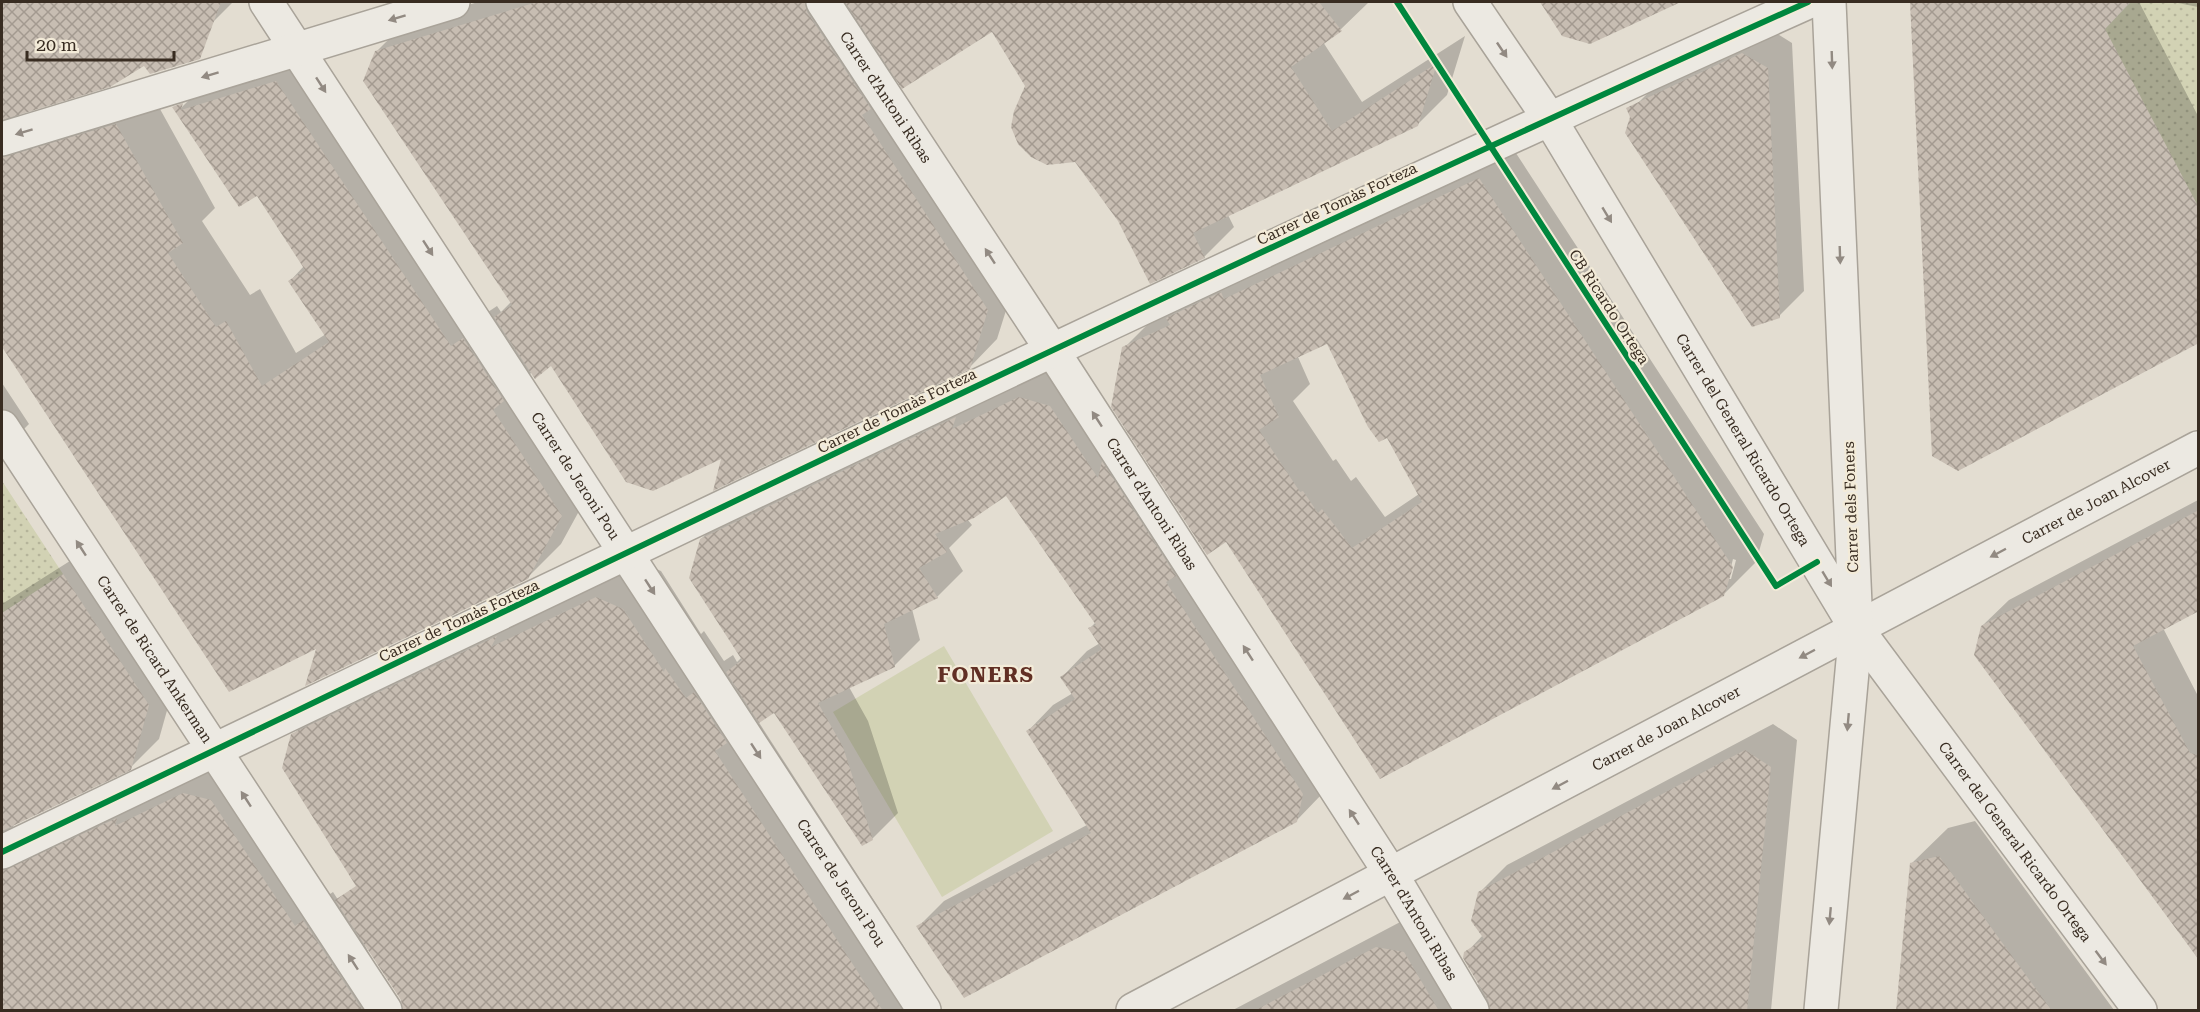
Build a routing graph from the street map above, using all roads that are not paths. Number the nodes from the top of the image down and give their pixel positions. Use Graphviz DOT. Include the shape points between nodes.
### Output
graph roads {
  1 [pos="266,2"];
  2 [pos="453,2"];
  3 [pos="823,2"];
  4 [pos="1470,2"];
  5 [pos="1808,2"];
  6 [pos="1829,2"];
  7 [pos="297,48"];
  8 [pos="1549,118"];
  9 [pos="2,140"];
  10 [pos="1052,350"];
  11 [pos="2,427"];
  12 [pos="2199,448"];
  13 [pos="628,554"];
  14 [pos="1856,628"];
  15 [pos="214,750"];
  16 [pos="2,852"];
  17 [pos="1391,874"];
  18 [pos="385,1011"];
  19 [pos="924,1011"];
  20 [pos="1133,1011"];
  21 [pos="1472,1011"];
  22 [pos="1821,1011"];
  23 [pos="2140,1011"];
  1 -- 7 [label="street, Carrer de Jeroni Pou"];
  2 -- 7 [label="street, one-way"];
  10 -- 3 [label="street, Carrer d'Antoni Ribas, one-way"];
  4 -- 8 [label="street, Carrer del General Ricardo Ortega, one-way"];
  5 -- 8 [label="street, Carrer de Tomàs Forteza"];
  6 -- 14 [label="street, Carrer dels Foners, one-way"];
  7 -- 9 [label="street, one-way"];
  7 -- 13 [label="street, Carrer de Jeroni Pou, one-way"];
  8 -- 10 [label="street, Carrer de Tomàs Forteza"];
  8 -- 14 [label="street, Carrer del General Ricardo Ortega, one-way"];
  10 -- 13 [label="street, Carrer de Tomàs Forteza"];
  17 -- 10 [label="street, Carrer d'Antoni Ribas, one-way"];
  15 -- 11 [label="street, Carrer de Ricard Ankerman, one-way"];
  12 -- 14 [label="street, Carrer de Joan Alcover, one-way"];
  13 -- 15 [label="street, Carrer de Tomàs Forteza"];
  13 -- 19 [label="street, Carrer de Jeroni Pou, one-way"];
  14 -- 17 [label="street, Carrer de Joan Alcover, one-way"];
  14 -- 22 [label="street, Carrer dels Foners, one-way"];
  14 -- 23 [label="street, Carrer del General Ricardo Ortega, one-way"];
  15 -- 16 [label="street, Carrer de Tomàs Forteza"];
  18 -- 15 [label="street, Carrer de Ricard Ankerman, one-way"];
  17 -- 20 [label="street, Carrer de Joan Alcover, one-way"];
  17 -- 21 [label="street, Carrer d'Antoni Ribas"];
}
